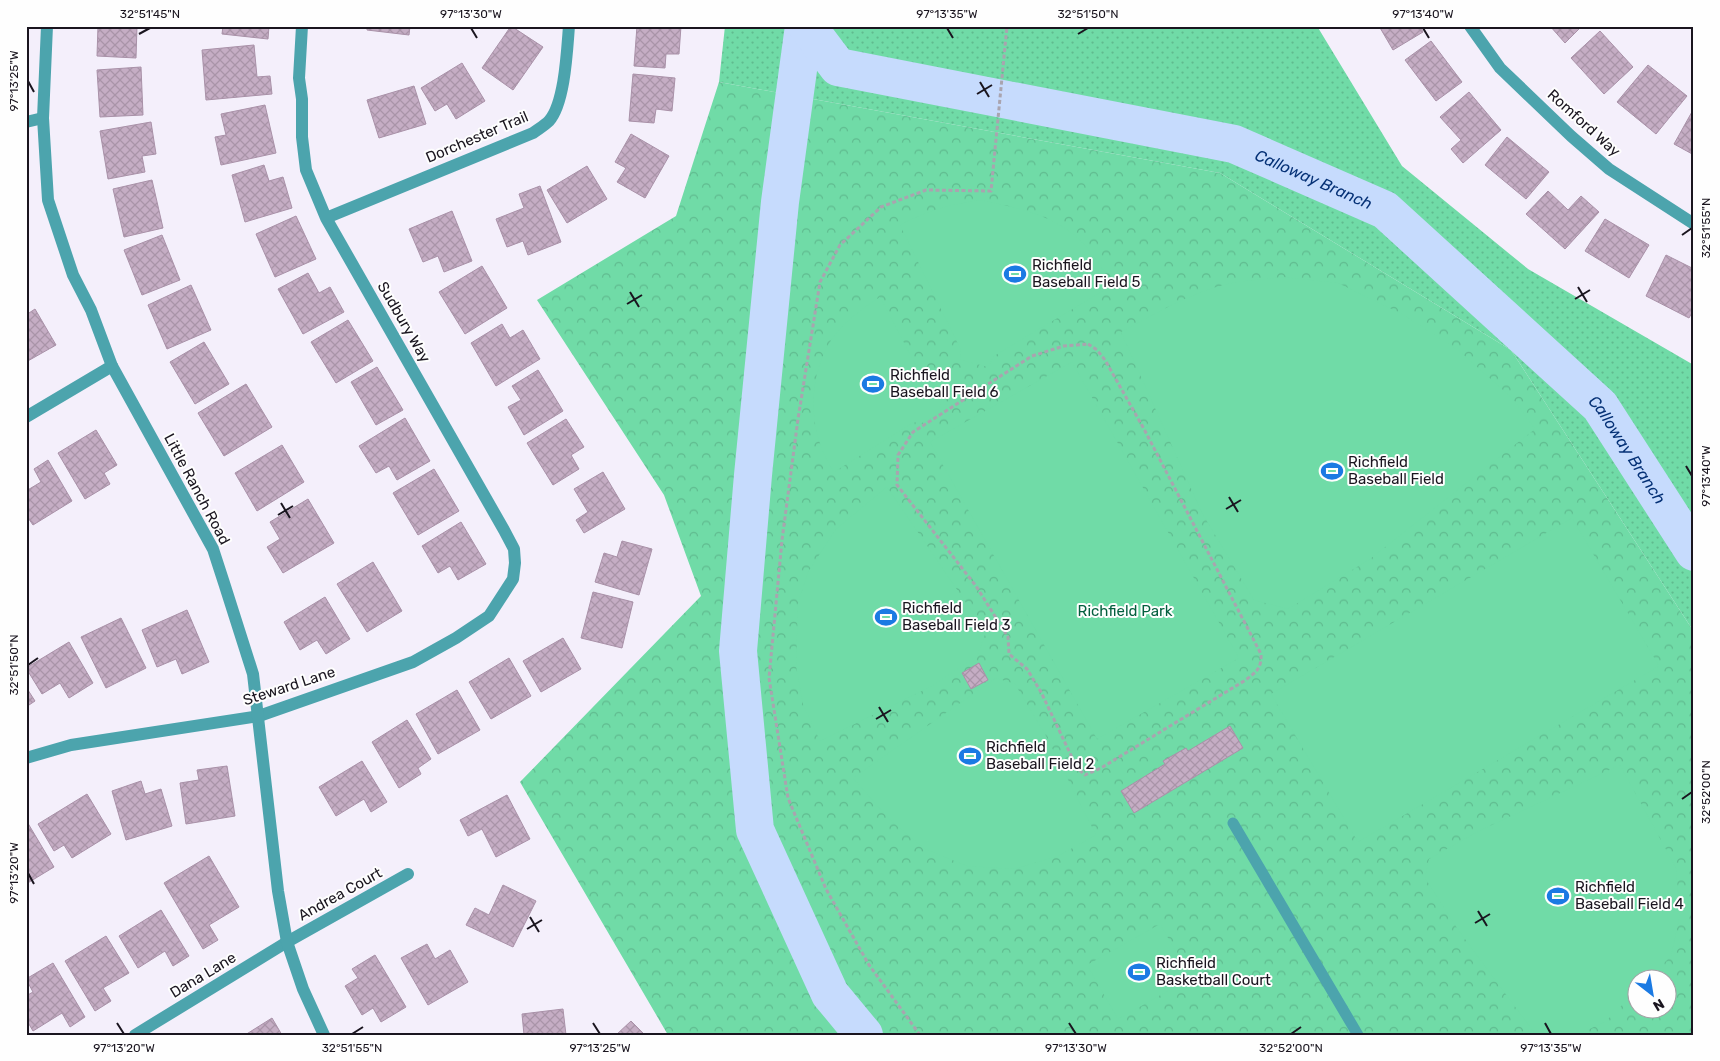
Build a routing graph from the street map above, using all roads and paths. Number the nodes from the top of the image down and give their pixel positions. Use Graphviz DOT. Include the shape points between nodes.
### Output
graph roads {
  1 [pos="47,26"];
  2 [pos="302,26"];
  3 [pos="569,26"];
  4 [pos="1007,26"];
  5 [pos="1470,26"];
  6 [pos="43,118"];
  7 [pos="26,122"];
  8 [pos="326,218"];
  9 [pos="1694,224"];
  10 [pos="1032,356"];
  11 [pos="112,366"];
  12 [pos="26,417"];
  13 [pos="489,616"];
  14 [pos="259,716"];
  15 [pos="26,758"];
  16 [pos="1233,823"];
  17 [pos="408,874"];
  18 [pos="287,942"];
  19 [pos="135,1035"];
  20 [pos="324,1035"];
  21 [pos="920,1035"];
  22 [pos="1358,1035"];
  1 -- 6 [label="street, Little Ranch Road"];
  2 -- 8 [label="street, Sudbury Way" via="299,78 306,170"];
  3 -- 8 [label="street, Dorchester Trail" via="564,79 557,103 549,120 533,133"];
  4 -- 21 [label="path" via="991,191 926,190 881,207 840,245 820,282 784,522 769,678 788,798 823,880 868,965"];
  5 -- 9 [label="street, Romford Way" via="1500,68 1609,169"];
  6 -- 7 [label="street"];
  6 -- 11 [label="street, Little Ranch Road" via="48,200 74,275"];
  8 -- 13 [label="street, Sudbury Way" via="514,549 513,579"];
  10 -- 10 [label="path" via="913,432 898,455 897,485 976,586 1008,637 1009,654 1026,669 1077,768 1085,775 1251,676 1262,662 1261,654 1105,360 1088,344 1064,346"];
  11 -- 12 [label="street"];
  11 -- 14 [label="street, Little Ranch Road" via="213,550 253,674"];
  13 -- 14 [label="street, Steward Lane" via="413,662"];
  14 -- 15 [label="street, Steward Lane" via="71,745"];
  14 -- 18 [label="street, Little Ranch Road" via="278,890"];
  16 -- 22 [label="lane"];
  17 -- 18 [label="street, Andrea Court"];
  18 -- 19 [label="street, Dana Lane"];
  18 -- 20 [label="street, Little Ranch Road" via="303,989"];
}
